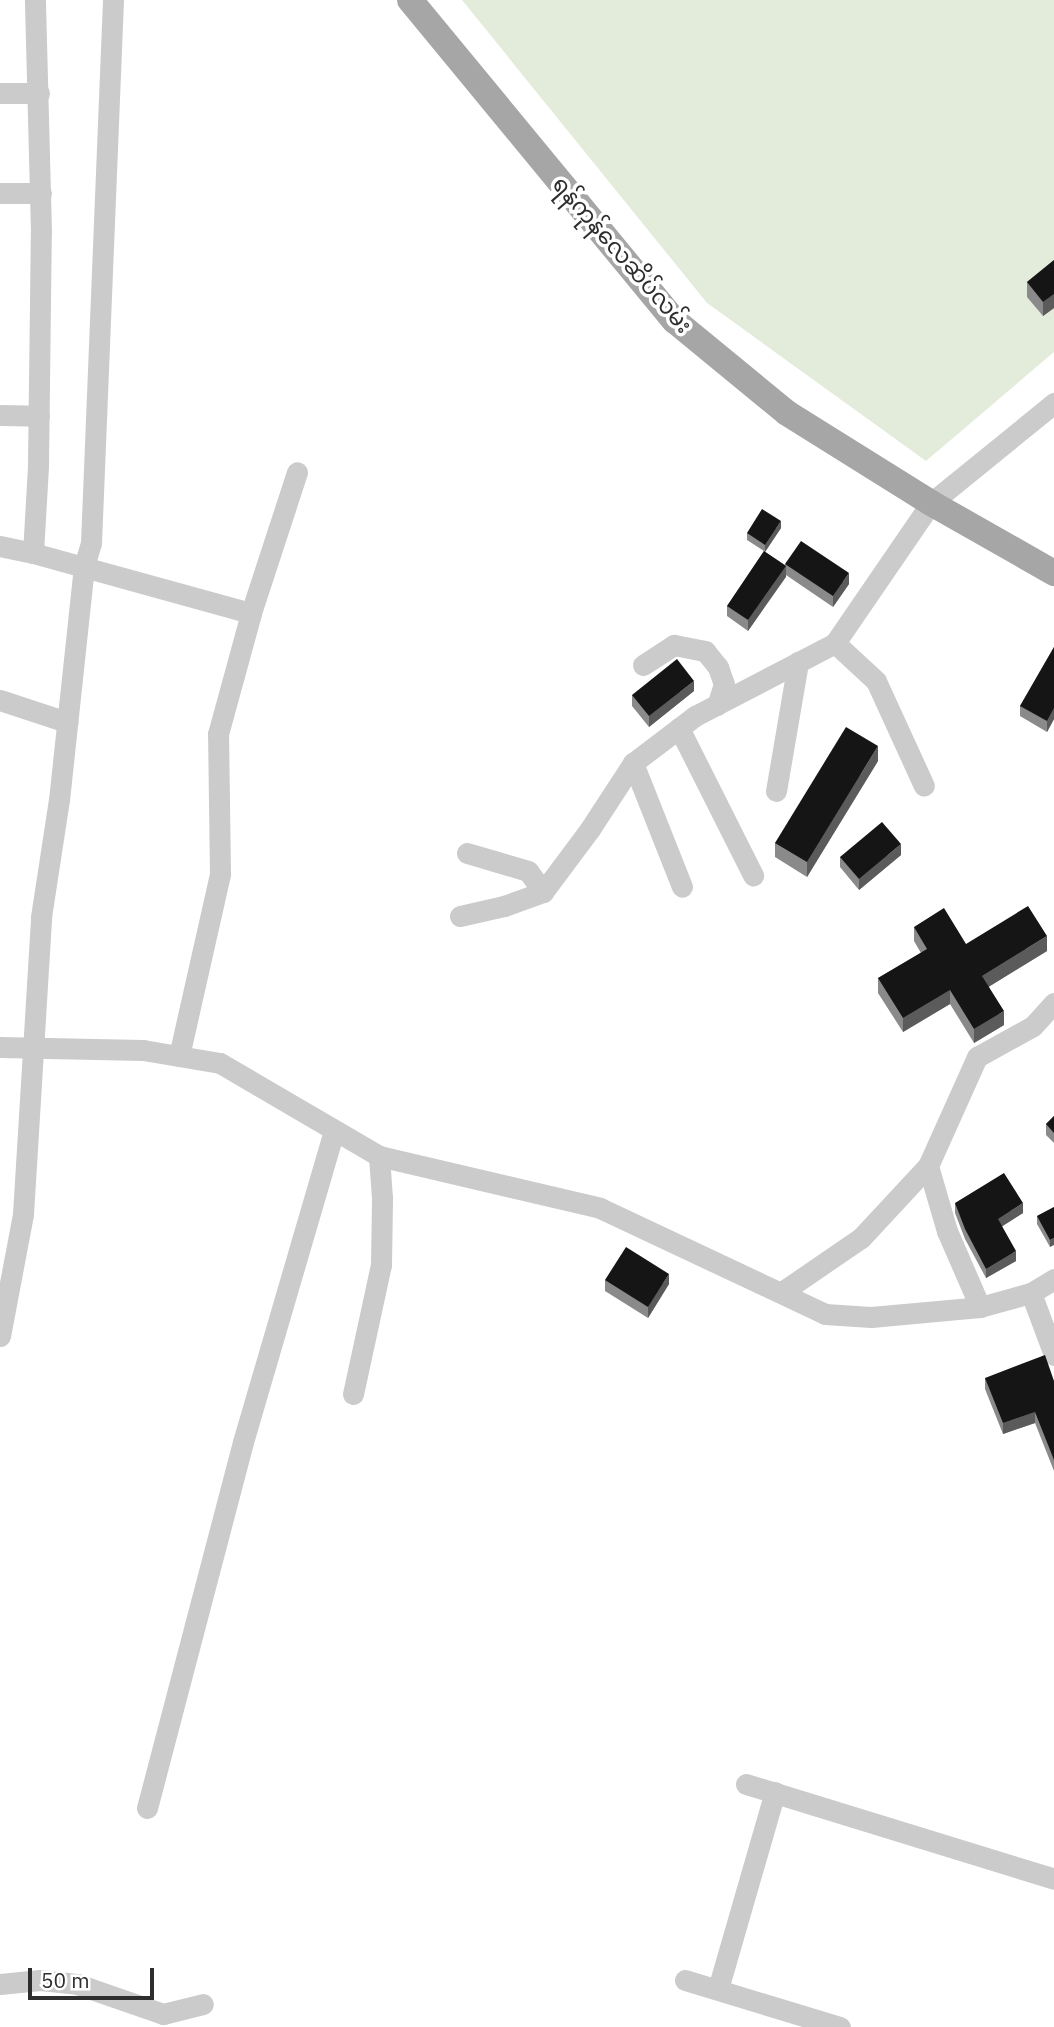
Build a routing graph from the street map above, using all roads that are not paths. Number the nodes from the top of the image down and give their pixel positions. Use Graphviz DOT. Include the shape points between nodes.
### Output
graph roads {
  1 [pos="36,0"];
  2 [pos="113,0"];
  3 [pos="410,0"];
  4 [pos="0,93"];
  5 [pos="39,93"];
  6 [pos="0,193"];
  7 [pos="41,194"];
  8 [pos="1054,388"];
  9 [pos="1054,402"];
  10 [pos="0,415"];
  11 [pos="39,416"];
  12 [pos="298,472"];
  13 [pos="927,501"];
  14 [pos="0,546"];
  15 [pos="33,553"];
  16 [pos="84,566"];
  17 [pos="1054,573"];
  18 [pos="251,613"];
  19 [pos="835,643"];
  20 [pos="798,662"];
  21 [pos="643,666"];
  22 [pos="0,699"];
  23 [pos="717,705"];
  24 [pos="67,722"];
  25 [pos="679,728"];
  26 [pos="633,763"];
  27 [pos="924,786"];
  28 [pos="776,791"];
  29 [pos="467,853"];
  30 [pos="753,875"];
  31 [pos="682,887"];
  32 [pos="542,892"];
  33 [pos="460,916"];
  34 [pos="1054,1003"];
  35 [pos="0,1047"];
  36 [pos="33,1047"];
  37 [pos="179,1056"];
  38 [pos="334,1130"];
  39 [pos="379,1156"];
  40 [pos="928,1166"];
  41 [pos="1054,1279"];
  42 [pos="782,1293"];
  43 [pos="1031,1293"];
  44 [pos="980,1307"];
  45 [pos="0,1336"];
  46 [pos="1054,1355"];
  47 [pos="353,1394"];
  48 [pos="746,1784"];
  49 [pos="775,1793"];
  50 [pos="147,1808"];
  51 [pos="1054,1879"];
  52 [pos="685,1980"];
  53 [pos="0,1984"];
  54 [pos="718,1989"];
  55 [pos="203,2004"];
  56 [pos="840,2027"];
  1 -- 5 [label="street"];
  2 -- 16 [label="street" via="98,411 90,543"];
  3 -- 13 [label="main road, ရန်ကုန်လေဆိပ်လမ်း" via="675,321 788,413"];
  4 -- 5 [label="street"];
  5 -- 7 [label="street"];
  6 -- 7 [label="street"];
  7 -- 11 [label="street"];
  8 -- 13 [label="street"];
  9 -- 13 [label="street"];
  10 -- 11 [label="street"];
  11 -- 15 [label="street"];
  12 -- 18 [label="street"];
  13 -- 17 [label="main road, ရန်ကုန်လေဆိပ်လမ်း"];
  13 -- 19 [label="street"];
  14 -- 15 [label="street"];
  15 -- 16 [label="street"];
  16 -- 18 [label="street"];
  16 -- 24 [label="street"];
  18 -- 37 [label="street" via="218,734 220,874"];
  19 -- 20 [label="street"];
  19 -- 27 [label="street" via="876,681"];
  20 -- 23 [label="street"];
  20 -- 28 [label="street"];
  21 -- 23 [label="street" via="674,645 705,650 719,667 724,684"];
  22 -- 24 [label="street"];
  23 -- 25 [label="street"];
  24 -- 36 [label="street" via="41,917"];
  25 -- 26 [label="street"];
  25 -- 30 [label="street"];
  26 -- 31 [label="street"];
  26 -- 32 [label="street"];
  29 -- 32 [label="street" via="528,871"];
  32 -- 33 [label="street"];
  34 -- 40 [label="street" via="1033,1026 977,1057"];
  35 -- 36 [label="street"];
  36 -- 37 [label="street" via="144,1050"];
  36 -- 45 [label="street" via="23,1214"];
  37 -- 38 [label="street" via="220,1063"];
  38 -- 39 [label="street"];
  38 -- 50 [label="street" via="243,1442"];
  39 -- 42 [label="street" via="600,1208"];
  39 -- 47 [label="street" via="380,1265"];
  40 -- 42 [label="street" via="861,1238"];
  40 -- 44 [label="street" via="947,1231"];
  41 -- 43 [label="street"];
  42 -- 44 [label="street" via="825,1314 871,1317"];
  43 -- 44 [label="street"];
  43 -- 46 [label="street"];
  48 -- 49 [label="street"];
  49 -- 51 [label="street"];
  49 -- 54 [label="street"];
  52 -- 54 [label="street"];
  53 -- 55 [label="street" via="40,1979 77,1984 163,2014"];
  54 -- 56 [label="street"];
}
